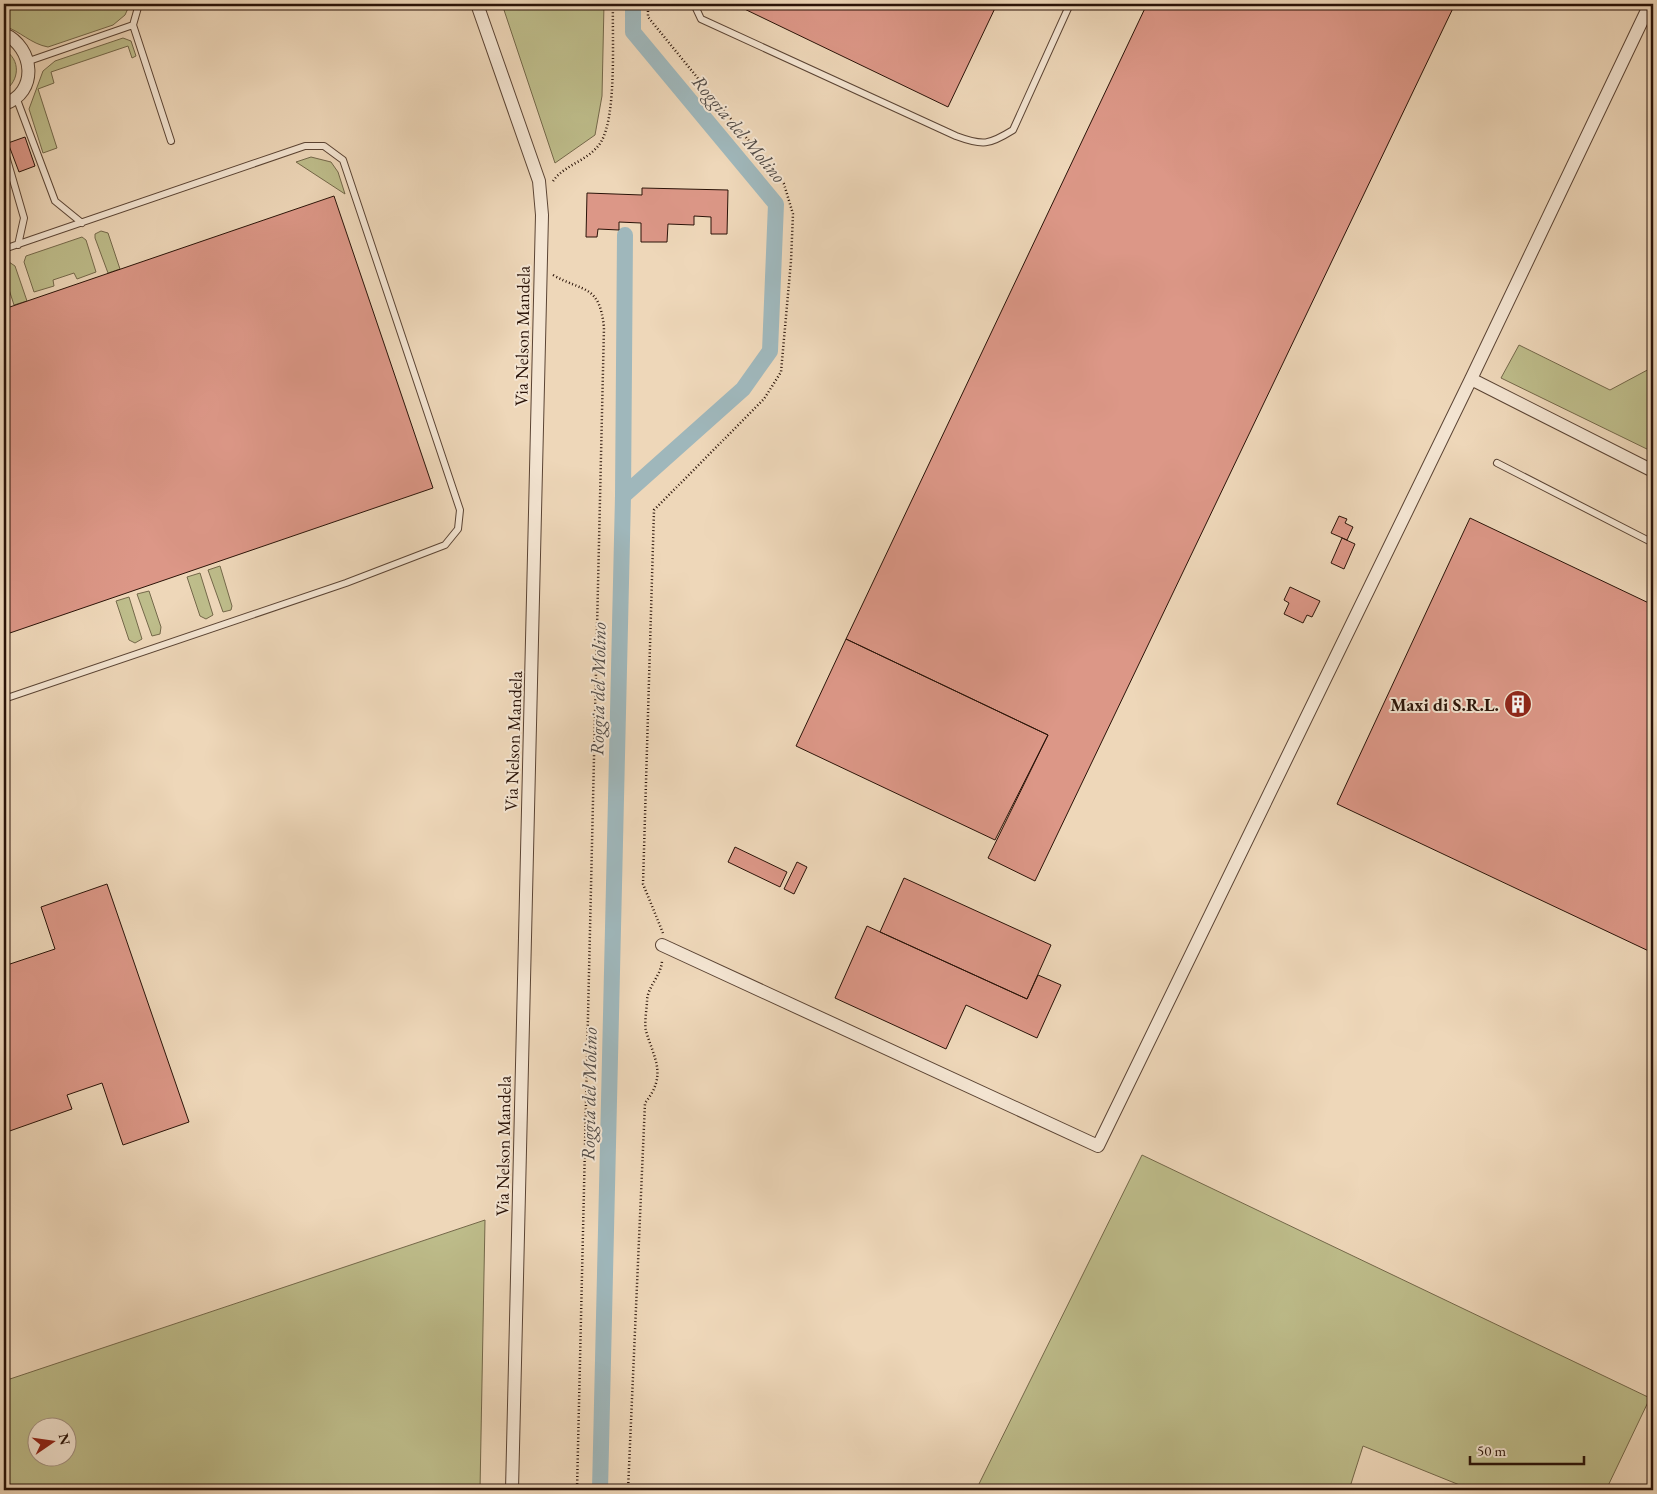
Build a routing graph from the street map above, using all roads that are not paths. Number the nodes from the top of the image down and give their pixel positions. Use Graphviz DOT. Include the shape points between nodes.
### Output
graph roads {
  1 [pos="139,4"];
  2 [pos="477,4"];
  3 [pos="694,4"];
  4 [pos="1070,4"];
  5 [pos="1650,4"];
  6 [pos="133,25"];
  7 [pos="4,34"];
  8 [pos="29,62"];
  9 [pos="16,97"];
  10 [pos="4,104"];
  11 [pos="171,141"];
  12 [pos="4,149"];
  13 [pos="82,223"];
  14 [pos="18,244"];
  15 [pos="4,249"];
  16 [pos="1471,379"];
  17 [pos="1497,463"];
  18 [pos="1653,471"];
  19 [pos="1653,543"];
  20 [pos="4,699"];
  21 [pos="662,945"];
  22 [pos="512,1490"];
  1 -- 6 [label="lane"];
  2 -- 22 [label="street, Via Nelson Mandela" via="534,167 541,196"];
  3 -- 4 [label="lane" via="701,19 978,144 998,140 1014,130"];
  5 -- 16 [label="street"];
  6 -- 8 [label="lane"];
  6 -- 11 [label="lane"];
  7 -- 8 [label="street" via="20,44"];
  8 -- 9 [label="street" via="27,81"];
  9 -- 10 [label="street"];
  9 -- 13 [label="lane" via="55,200"];
  12 -- 14 [label="lane" via="24,218"];
  13 -- 14 [label="lane"];
  13 -- 20 [label="lane" via="306,146 324,146 343,160 460,510 458,529 444,545 346,583"];
  14 -- 15 [label="lane"];
  16 -- 18 [label="street"];
  16 -- 21 [label="street" via="1098,1146"];
  17 -- 19 [label="lane"];
}
